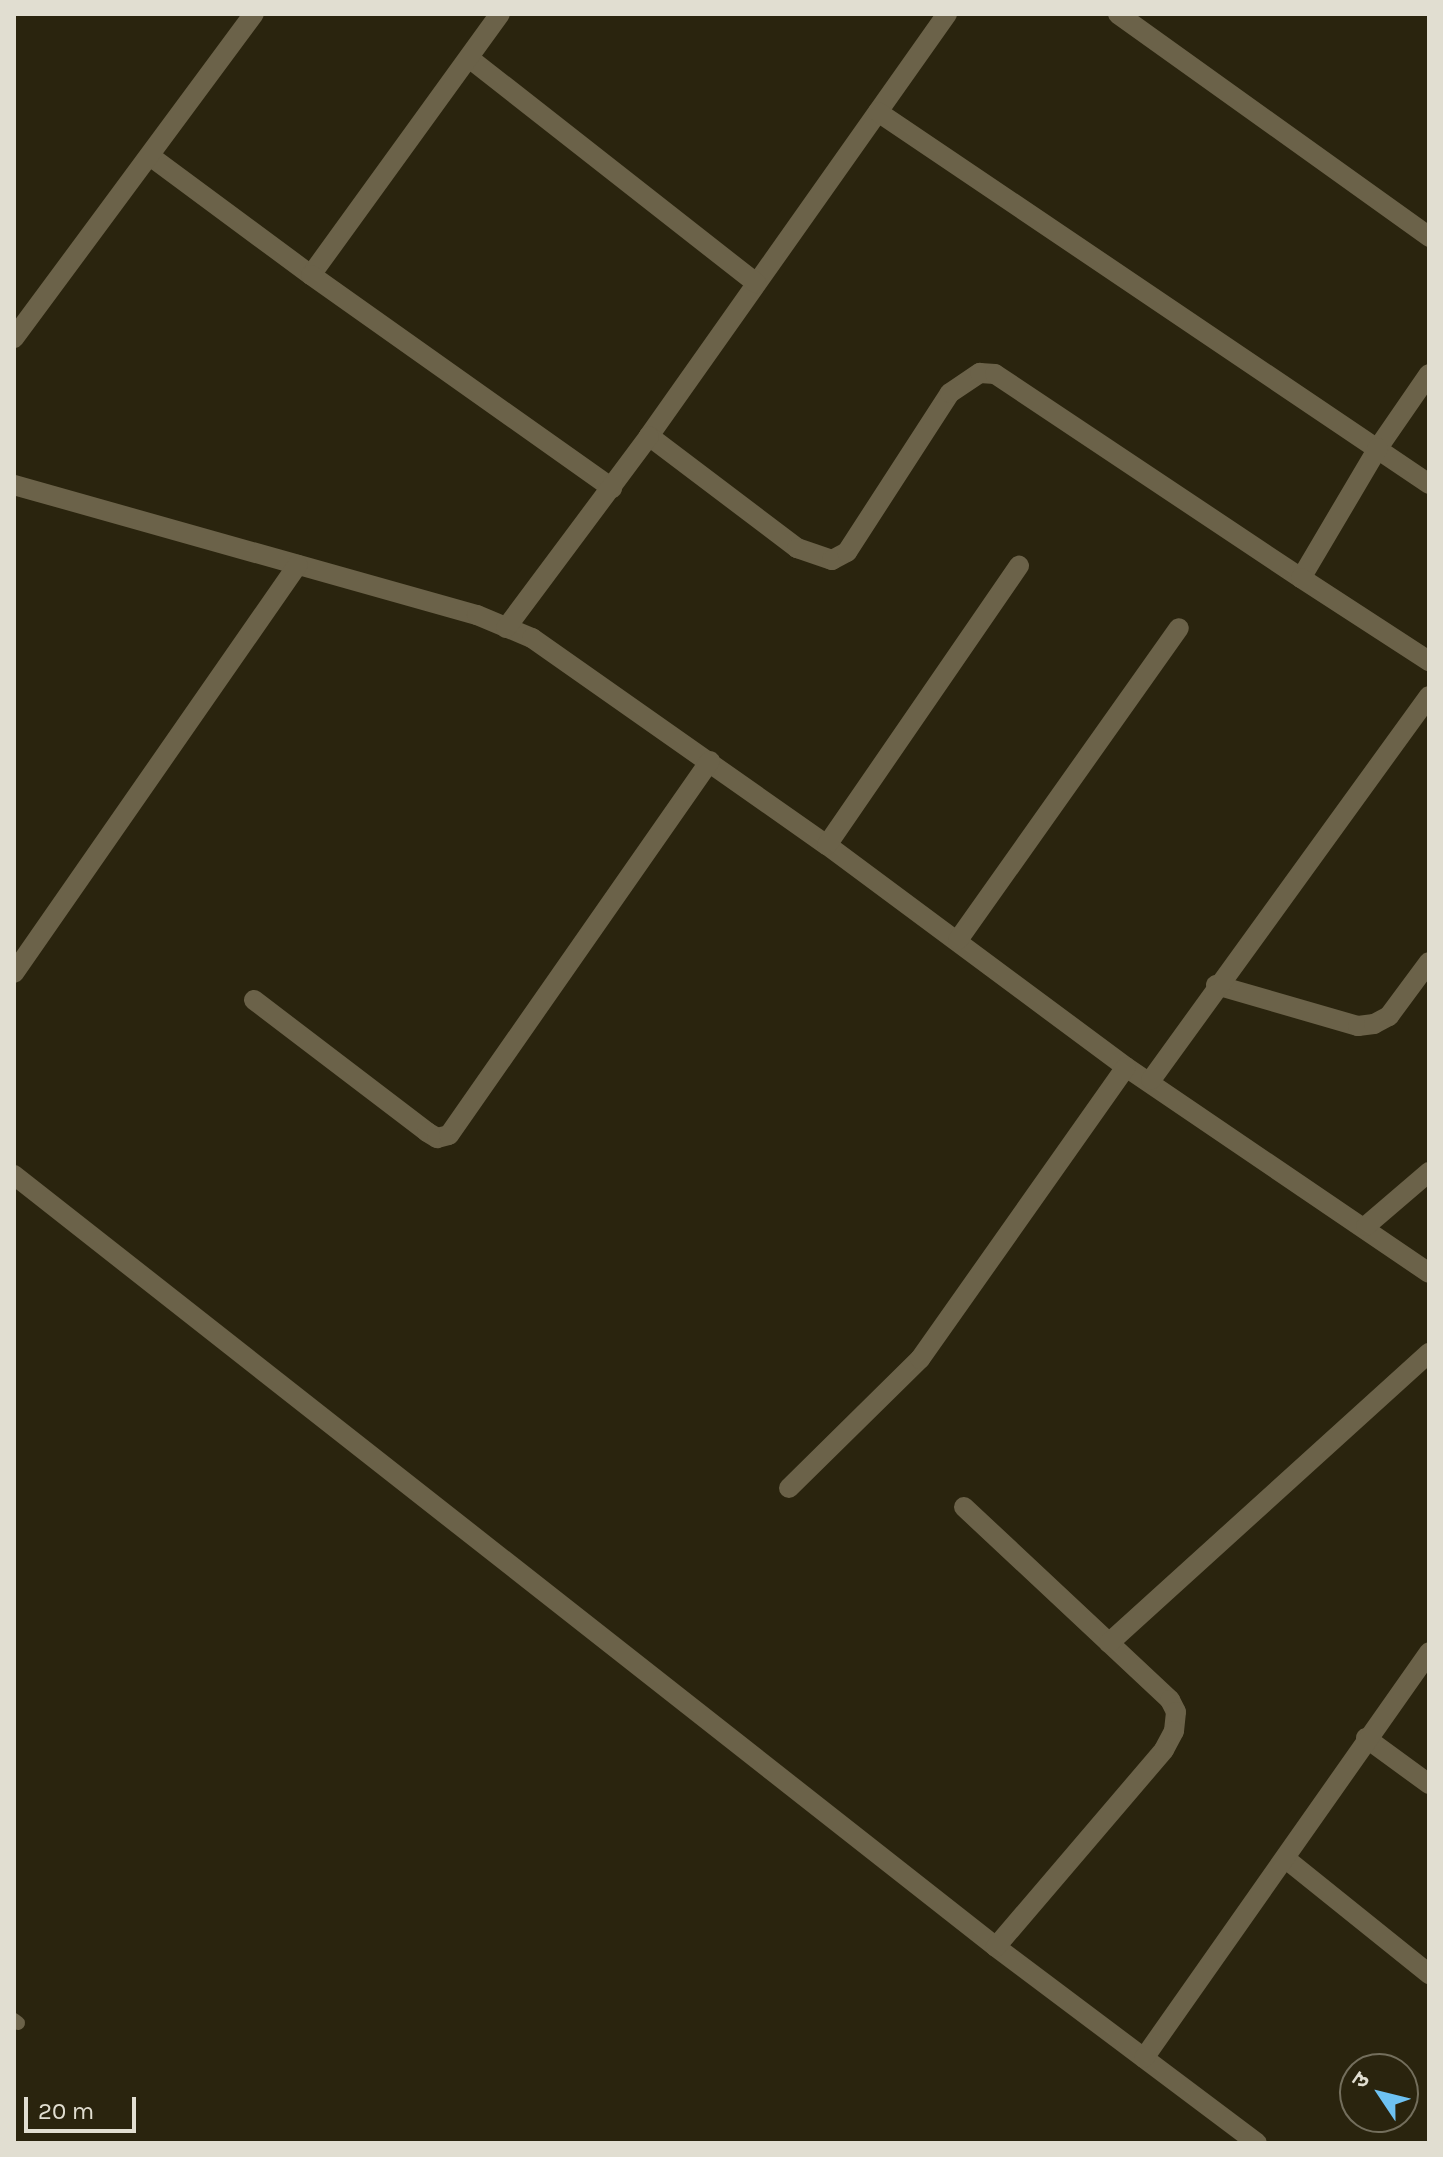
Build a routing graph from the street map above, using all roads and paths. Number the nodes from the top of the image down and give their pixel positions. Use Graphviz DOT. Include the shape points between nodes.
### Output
graph roads {
  1 [pos="254,14"];
  2 [pos="500,14"];
  3 [pos="947,14"];
  4 [pos="1118,14"];
  5 [pos="469,58"];
  6 [pos="878,112"];
  7 [pos="150,156"];
  8 [pos="1429,237"];
  9 [pos="311,275"];
  10 [pos="756,283"];
  11 [pos="14,338"];
  12 [pos="1429,374"];
  13 [pos="649,436"];
  14 [pos="1378,448"];
  15 [pos="1429,484"];
  16 [pos="14,485"];
  17 [pos="612,488"];
  18 [pos="298,565"];
  19 [pos="1019,566"];
  20 [pos="1301,578"];
  21 [pos="506,628"];
  22 [pos="1179,628"];
  23 [pos="1429,661"];
  24 [pos="1429,696"];
  25 [pos="710,761"];
  26 [pos="827,845"];
  27 [pos="958,940"];
  28 [pos="1429,962"];
  29 [pos="14,973"];
  30 [pos="1216,985"];
  31 [pos="254,1000"];
  32 [pos="1126,1067"];
  33 [pos="1151,1080"];
  34 [pos="1429,1172"];
  35 [pos="14,1175"];
  36 [pos="1366,1226"];
  37 [pos="1429,1273"];
  38 [pos="1429,1353"];
  39 [pos="789,1488"];
  40 [pos="964,1507"];
  41 [pos="1109,1643"];
  42 [pos="1429,1652"];
  43 [pos="1366,1738"];
  44 [pos="1429,1784"];
  45 [pos="1286,1859"];
  46 [pos="996,1947"];
  47 [pos="1429,1974"];
  48 [pos="1144,2058"];
  49 [pos="1257,2143"];
  1 -- 7 [label="street"];
  2 -- 5 [label="street"];
  3 -- 6 [label="street"];
  4 -- 8 [label="street"];
  5 -- 9 [label="street"];
  5 -- 10 [label="street"];
  6 -- 10 [label="street"];
  6 -- 14 [label="street"];
  7 -- 9 [label="street"];
  7 -- 11 [label="street"];
  9 -- 17 [label="street"];
  10 -- 13 [label="street"];
  12 -- 14 [label="street"];
  13 -- 17 [label="street"];
  13 -- 20 [label="street" via="797,548 832,560 847,552 950,393 980,373 995,374"];
  14 -- 15 [label="street"];
  14 -- 20 [label="street"];
  16 -- 18 [label="street"];
  17 -- 21 [label="street"];
  18 -- 21 [label="street"];
  18 -- 29 [label="street"];
  19 -- 26 [label="street"];
  20 -- 23 [label="street"];
  21 -- 25 [label="street" via="553,650"];
  22 -- 27 [label="street"];
  24 -- 30 [label="street"];
  25 -- 26 [label="street"];
  25 -- 31 [label="street" via="449,1135 437,1138 427,1132"];
  26 -- 27 [label="street"];
  27 -- 32 [label="street"];
  28 -- 30 [label="street" via="1389,1016 1358,1026"];
  30 -- 33 [label="street"];
  32 -- 33 [label="street"];
  32 -- 39 [label="street" via="920,1359"];
  33 -- 36 [label="street"];
  34 -- 36 [label="street"];
  35 -- 46 [label="street"];
  36 -- 37 [label="street"];
  38 -- 41 [label="street"];
  40 -- 41 [label="street"];
  41 -- 46 [label="street" via="1170,1700 1176,1712 1174,1731 1164,1750"];
  42 -- 43 [label="street"];
  43 -- 44 [label="street"];
  43 -- 45 [label="street"];
  45 -- 47 [label="street"];
  45 -- 48 [label="street"];
  46 -- 48 [label="street"];
  48 -- 49 [label="street"];
}
